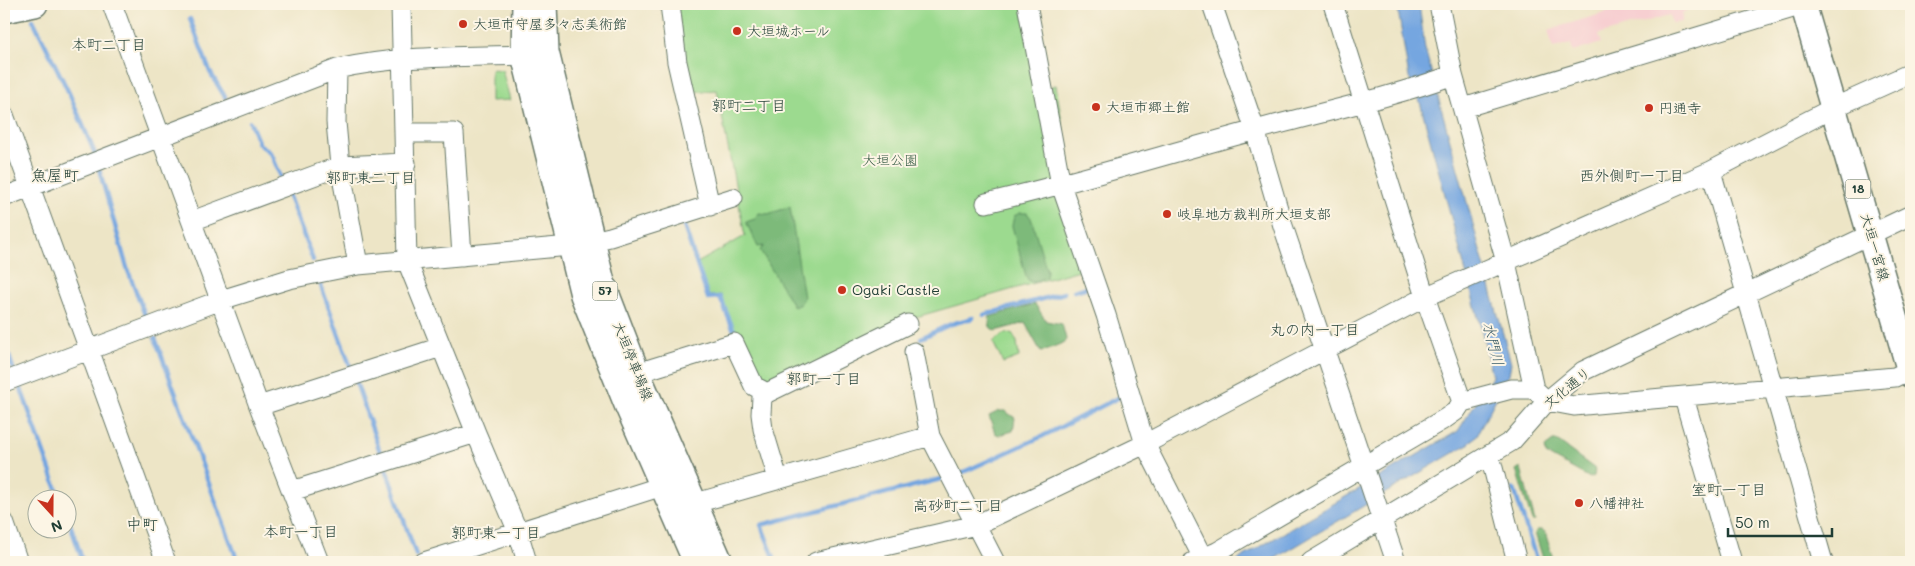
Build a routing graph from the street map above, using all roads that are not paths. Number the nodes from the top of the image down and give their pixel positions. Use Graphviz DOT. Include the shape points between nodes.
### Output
graph roads {
  1 [pos="35,4"];
  2 [pos="112,4"];
  3 [pos="401,4"];
  4 [pos="524,4"];
  5 [pos="544,4"];
  6 [pos="670,4"];
  7 [pos="1027,4"];
  8 [pos="1212,4"];
  9 [pos="1333,4"];
  10 [pos="1439,4"];
  11 [pos="1803,4"];
  12 [pos="4,10"];
  13 [pos="524,55"];
  14 [pos="403,59"];
  15 [pos="337,69"];
  16 [pos="1911,73"];
  17 [pos="1446,77"];
  18 [pos="1364,101"];
  19 [pos="1463,108"];
  20 [pos="1833,108"];
  21 [pos="4,115"];
  22 [pos="1255,130"];
  23 [pos="405,133"];
  24 [pos="161,135"];
  25 [pos="406,163"];
  26 [pos="340,166"];
  27 [pos="1712,171"];
  28 [pos="1062,185"];
  29 [pos="30,186"];
  30 [pos="4,197"];
  31 [pos="734,198"];
  32 [pos="986,202"];
  33 [pos="710,206"];
  34 [pos="1911,215"];
  35 [pos="192,221"];
  36 [pos="1872,234"];
  37 [pos="581,244"];
  38 [pos="462,256"];
  39 [pos="407,261"];
  40 [pos="358,265"];
  41 [pos="1498,265"];
  42 [pos="1746,295"];
  43 [pos="1425,297"];
  44 [pos="221,300"];
  45 [pos="908,324"];
  46 [pos="441,347"];
  47 [pos="1327,350"];
  48 [pos="89,351"];
  49 [pos="914,352"];
  50 [pos="1911,371"];
  51 [pos="637,373"];
  52 [pos="4,382"];
  53 [pos="1773,389"];
  54 [pos="767,393"];
  55 [pos="1541,395"];
  56 [pos="1684,398"];
  57 [pos="1467,401"];
  58 [pos="258,406"];
  59 [pos="476,433"];
  60 [pos="930,436"];
  61 [pos="1146,444"];
  62 [pos="1490,456"];
  63 [pos="1365,472"];
  64 [pos="778,479"];
  65 [pos="673,482"];
  66 [pos="292,491"];
  67 [pos="684,507"];
  68 [pos="1379,512"];
  69 [pos="4,522"];
  70 [pos="976,524"];
  71 [pos="518,532"];
  72 [pos="1201,561"];
  73 [pos="18,562"];
  74 [pos="166,562"];
  75 [pos="319,562"];
  76 [pos="425,562"];
  77 [pos="527,562"];
  78 [pos="696,562"];
  79 [pos="720,562"];
  80 [pos="816,562"];
  81 [pos="995,562"];
  82 [pos="1311,562"];
  83 [pos="1396,562"];
  84 [pos="1516,562"];
  85 [pos="1732,562"];
  86 [pos="1823,562"];
  1 -- 12 [label="main road"];
  2 -- 24 [label="street"];
  3 -- 14 [label="street"];
  4 -- 13 [label="main road, 大垣停車場線 / 57"];
  5 -- 37 [label="main road, 大垣停車場線 / 57" via="546,52"];
  6 -- 33 [label="street" via="677,62"];
  7 -- 28 [label="street"];
  8 -- 22 [label="street"];
  9 -- 18 [label="street"];
  10 -- 17 [label="street"];
  11 -- 19 [label="street"];
  11 -- 20 [label="main road, 大垣一宮線 / 18"];
  13 -- 14 [label="street"];
  13 -- 37 [label="main road, 大垣停車場線 / 57"];
  14 -- 15 [label="street" via="365,62"];
  14 -- 23 [label="street"];
  15 -- 24 [label="street"];
  15 -- 26 [label="street" via="336,122"];
  16 -- 20 [label="street"];
  17 -- 18 [label="street"];
  17 -- 19 [label="street"];
  18 -- 22 [label="street"];
  18 -- 43 [label="street"];
  19 -- 41 [label="street"];
  20 -- 27 [label="street"];
  20 -- 36 [label="main road, 大垣一宮線 / 18"];
  21 -- 29 [label="street"];
  22 -- 28 [label="street"];
  22 -- 47 [label="street"];
  23 -- 25 [label="street"];
  23 -- 38 [label="street" via="454,133"];
  24 -- 29 [label="street"];
  24 -- 35 [label="street"];
  25 -- 26 [label="street"];
  25 -- 39 [label="street"];
  26 -- 35 [label="street"];
  26 -- 40 [label="street"];
  27 -- 41 [label="street"];
  27 -- 42 [label="street"];
  28 -- 32 [label="street"];
  28 -- 61 [label="street"];
  29 -- 30 [label="street"];
  29 -- 48 [label="street"];
  31 -- 33 [label="street"];
  33 -- 37 [label="street"];
  34 -- 36 [label="street, 文化通り"];
  35 -- 44 [label="street"];
  36 -- 42 [label="street, 文化通り"];
  36 -- 50 [label="main road, 大垣一宮線 / 18"];
  37 -- 38 [label="street"];
  37 -- 51 [label="main road, 大垣停車場線 / 57" via="602,282"];
  37 -- 65 [label="main road, 大垣停車場線 / 57" via="583,295"];
  38 -- 39 [label="street"];
  39 -- 40 [label="street"];
  39 -- 46 [label="street"];
  40 -- 44 [label="street" via="289,279"];
  41 -- 43 [label="street"];
  41 -- 55 [label="street"];
  42 -- 53 [label="street"];
  42 -- 55 [label="street, 文化通り" via="1583,371"];
  43 -- 47 [label="street"];
  43 -- 57 [label="street"];
  44 -- 48 [label="street"];
  44 -- 58 [label="street"];
  45 -- 54 [label="street"];
  46 -- 58 [label="street"];
  46 -- 59 [label="street"];
  47 -- 61 [label="street"];
  47 -- 63 [label="street"];
  48 -- 52 [label="street"];
  48 -- 74 [label="street"];
  49 -- 60 [label="street"];
  50 -- 53 [label="street" via="1900,376"];
  51 -- 54 [label="street" via="734,343 754,386"];
  51 -- 65 [label="main road, 大垣停車場線 / 57"];
  53 -- 56 [label="street"];
  53 -- 86 [label="street"];
  54 -- 64 [label="street" via="762,397 761,414"];
  55 -- 56 [label="street" via="1574,406"];
  55 -- 57 [label="street" via="1511,389"];
  55 -- 62 [label="street, 文化通り" via="1512,442"];
  56 -- 85 [label="street"];
  57 -- 63 [label="street"];
  58 -- 66 [label="street"];
  59 -- 66 [label="street"];
  59 -- 71 [label="street"];
  60 -- 64 [label="street"];
  60 -- 70 [label="street"];
  61 -- 70 [label="street"];
  61 -- 72 [label="street"];
  62 -- 68 [label="street, 文化通り"];
  62 -- 84 [label="street"];
  63 -- 68 [label="street"];
  63 -- 72 [label="street"];
  64 -- 67 [label="street"];
  65 -- 67 [label="main road, 大垣停車場線 / 57"];
  65 -- 71 [label="street"];
  66 -- 75 [label="street"];
  67 -- 78 [label="main road, 大垣停車場線 / 57"];
  67 -- 79 [label="main road, 大垣停車場線 / 57"];
  68 -- 82 [label="street, 文化通り"];
  68 -- 83 [label="street"];
  69 -- 73 [label="street"];
  70 -- 80 [label="street"];
  70 -- 81 [label="street"];
  71 -- 76 [label="street"];
  71 -- 77 [label="street"];
}
